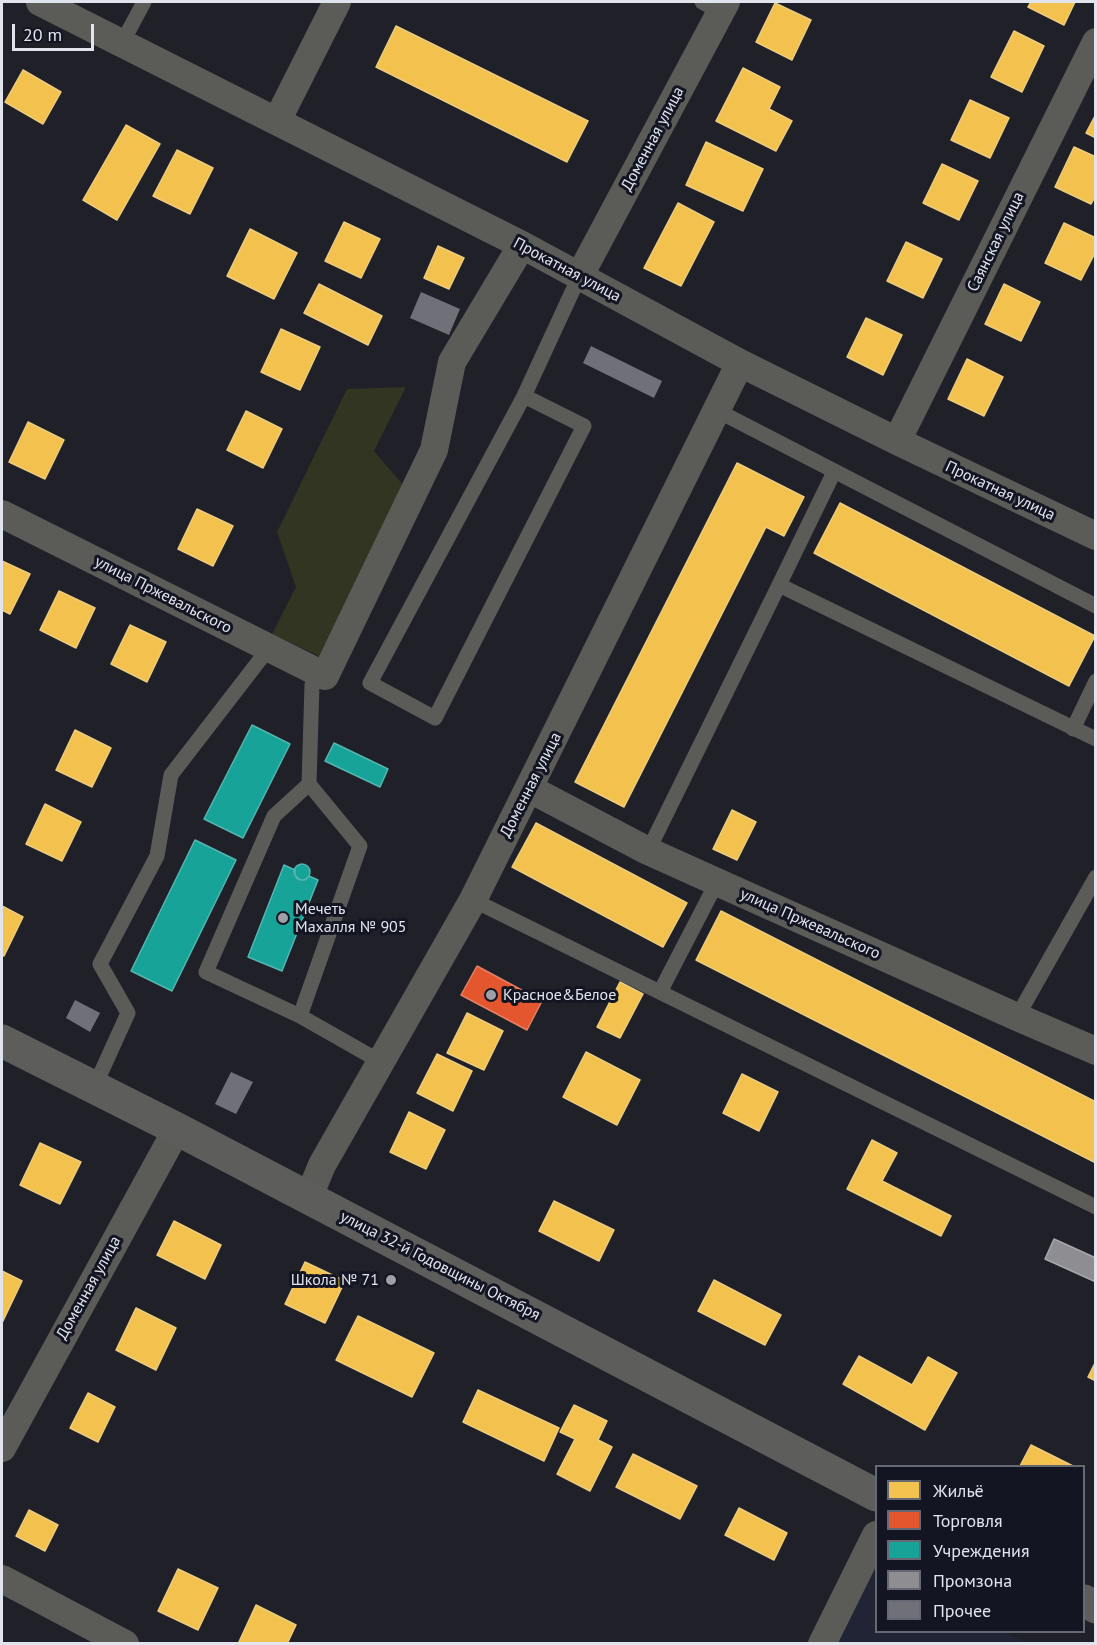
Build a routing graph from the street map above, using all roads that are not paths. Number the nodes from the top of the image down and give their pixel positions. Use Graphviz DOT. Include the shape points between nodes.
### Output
graph roads {
  1 [pos="40,2"];
  2 [pos="144,2"];
  3 [pos="337,2"];
  4 [pos="716,5"];
  5 [pos="1095,42"];
  6 [pos="122,43"];
  7 [pos="277,121"];
  8 [pos="522,245"];
  9 [pos="579,277"];
  10 [pos="740,363"];
  11 [pos="524,396"];
  12 [pos="716,410"];
  13 [pos="897,441"];
  14 [pos="834,472"];
  15 [pos="2,514"];
  16 [pos="1095,536"];
  17 [pos="779,585"];
  18 [pos="1095,606"];
  19 [pos="269,648"];
  20 [pos="325,676"];
  21 [pos="1095,681"];
  22 [pos="1073,729"];
  23 [pos="1095,739"];
  24 [pos="309,784"];
  25 [pos="530,789"];
  26 [pos="648,851"];
  27 [pos="1095,877"];
  28 [pos="717,882"];
  29 [pos="473,900"];
  30 [pos="660,992"];
  31 [pos="300,1016"];
  32 [pos="1017,1017"];
  33 [pos="2,1041"];
  34 [pos="1095,1051"];
  35 [pos="381,1062"];
  36 [pos="94,1088"];
  37 [pos="177,1129"];
  38 [pos="308,1199"];
  39 [pos="1095,1207"];
  40 [pos="2,1448"];
  41 [pos="875,1494"];
  42 [pos="875,1537"];
  43 [pos="2,1579"];
  44 [pos="126,1644"];
  45 [pos="822,1644"];
  1 -- 6 [label="street, Прокатная улица"];
  2 -- 6 [label="lane"];
  3 -- 7 [label="street"];
  4 -- 9 [label="street, Доменная улица"];
  5 -- 13 [label="street, Саянская улица"];
  6 -- 7 [label="street, Прокатная улица"];
  7 -- 8 [label="street, Прокатная улица"];
  8 -- 9 [label="street, Прокатная улица"];
  8 -- 20 [label="street" via="452,362 434,450"];
  9 -- 10 [label="street, Прокатная улица"];
  9 -- 11 [label="lane"];
  10 -- 12 [label="street, Доменная улица"];
  10 -- 13 [label="street, Прокатная улица"];
  11 -- 11 [label="lane" via="584,426 435,718 370,683"];
  12 -- 14 [label="lane"];
  12 -- 25 [label="street, Доменная улица"];
  13 -- 16 [label="street, Прокатная улица"];
  14 -- 17 [label="lane"];
  14 -- 18 [label="lane"];
  15 -- 19 [label="street, улица Пржевальского"];
  17 -- 22 [label="lane"];
  17 -- 26 [label="lane"];
  19 -- 20 [label="street, улица Пржевальского"];
  19 -- 36 [label="lane" via="171,775 157,856 100,964 128,1013"];
  20 -- 24 [label="lane" via="312,685"];
  21 -- 22 [label="lane"];
  22 -- 23 [label="lane"];
  24 -- 31 [label="lane" via="360,846"];
  24 -- 31 [label="lane" via="274,816 206,972"];
  25 -- 26 [label="street, улица Пржевальского"];
  25 -- 29 [label="street, Доменная улица"];
  26 -- 28 [label="street, улица Пржевальского"];
  27 -- 32 [label="lane"];
  28 -- 30 [label="lane"];
  28 -- 32 [label="street, улица Пржевальского"];
  29 -- 30 [label="lane"];
  29 -- 35 [label="street, Доменная улица"];
  30 -- 39 [label="lane"];
  31 -- 35 [label="lane"];
  32 -- 34 [label="street, улица Пржевальского"];
  33 -- 36 [label="main road, улица 32-й Годовщины Октября"];
  35 -- 38 [label="street, Доменная улица" via="322,1165"];
  36 -- 37 [label="main road, улица 32-й Годовщины Октября"];
  37 -- 38 [label="main road, улица 32-й Годовщины Октября"];
  37 -- 40 [label="street, Доменная улица"];
  38 -- 41 [label="main road, улица 32-й Годовщины Октября"];
  42 -- 45 [label="street"];
  43 -- 44 [label="street"];
}
